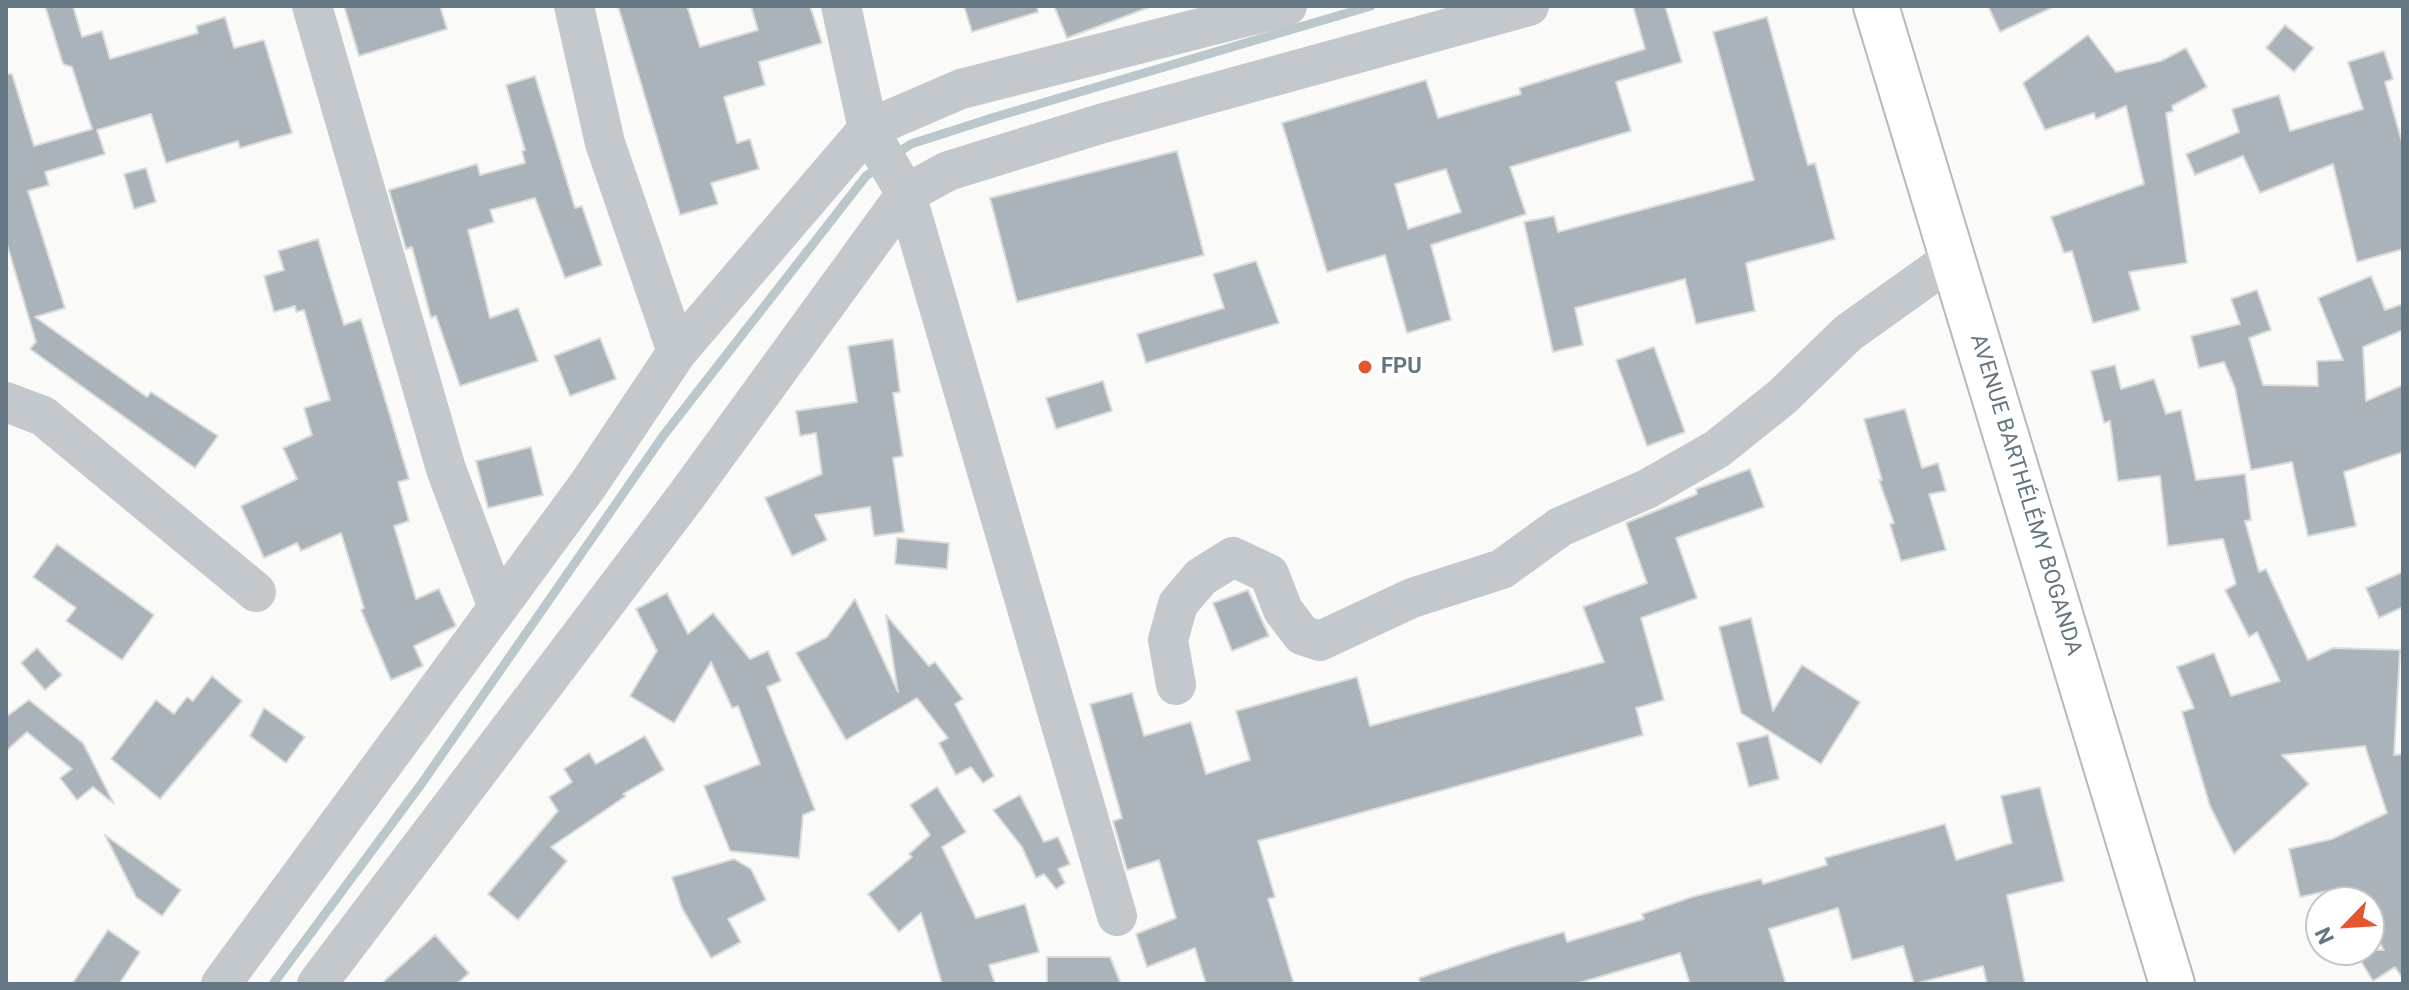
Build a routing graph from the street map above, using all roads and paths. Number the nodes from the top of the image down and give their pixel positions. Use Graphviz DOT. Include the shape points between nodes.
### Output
graph roads {
  1 [pos="312,6"];
  2 [pos="574,6"];
  3 [pos="841,6"];
  4 [pos="1287,6"];
  5 [pos="1529,6"];
  6 [pos="1876,6"];
  7 [pos="868,129"];
  8 [pos="906,194"];
  9 [pos="1953,258"];
  10 [pos="677,352"];
  11 [pos="6,402"];
  12 [pos="256,592"];
  13 [pos="497,605"];
  14 [pos="1176,685"];
  15 [pos="1117,916"];
  16 [pos="221,984"];
  17 [pos="317,984"];
  18 [pos="2172,984"];
  1 -- 13 [label="street" via="446,469"];
  2 -- 10 [label="street" via="605,143"];
  3 -- 7 [label="street"];
  4 -- 7 [label="street" via="961,89"];
  5 -- 8 [label="street" via="1100,124 948,171"];
  6 -- 9 [label="main road, AVENUE BARTHÉLÉMY BOGANDA"];
  7 -- 8 [label="street"];
  7 -- 10 [label="street"];
  8 -- 15 [label="street"];
  8 -- 17 [label="street" via="687,495"];
  9 -- 14 [label="street" via="1848,333 1782,397 1717,449 1647,489 1560,527 1502,569 1412,598 1320,641 1302,635 1283,610 1269,574 1233,557 1201,577 1178,604 1168,640"];
  9 -- 18 [label="main road, AVENUE BARTHÉLÉMY BOGANDA"];
  10 -- 13 [label="street" via="588,485"];
  11 -- 12 [label="street" via="43,416"];
  13 -- 16 [label="street"];
}
